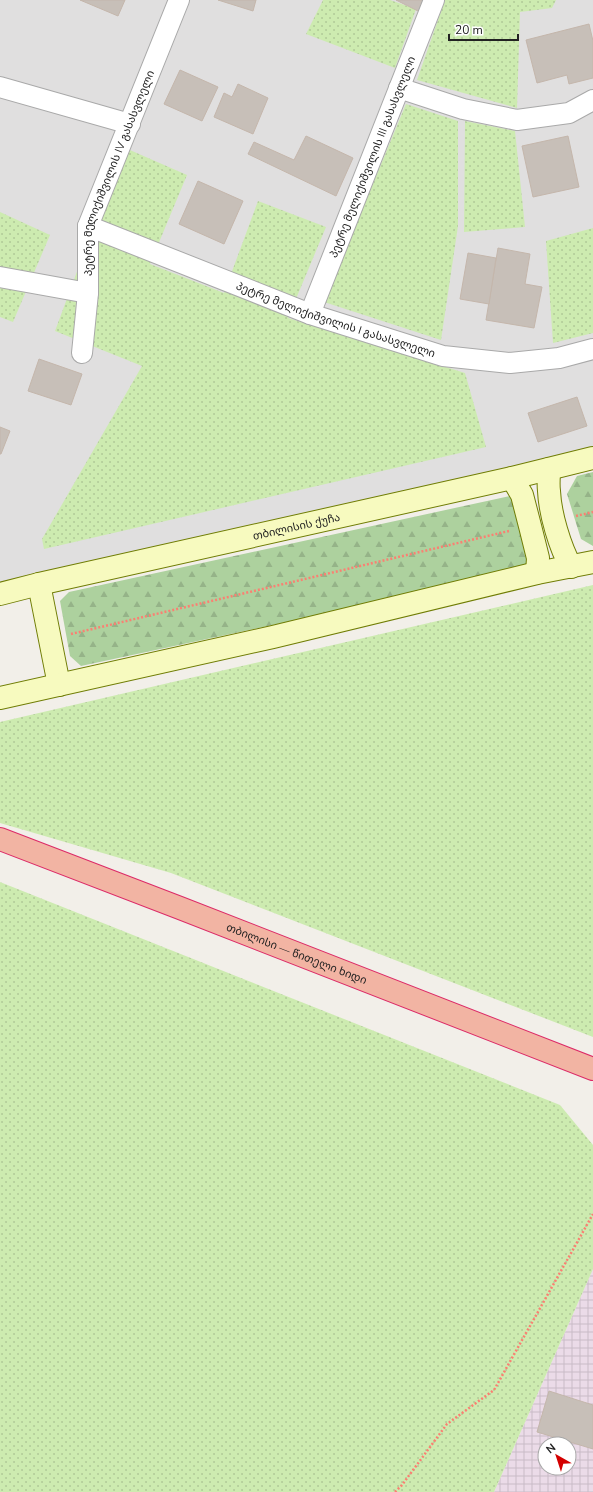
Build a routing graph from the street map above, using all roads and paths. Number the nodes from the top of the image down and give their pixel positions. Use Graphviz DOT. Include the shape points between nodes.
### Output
graph roads {
  1 [pos="179,0"];
  2 [pos="434,0"];
  3 [pos="0,87"];
  4 [pos="399,88"];
  5 [pos="593,100"];
  6 [pos="130,124"];
  7 [pos="88,226"];
  8 [pos="0,277"];
  9 [pos="88,293"];
  10 [pos="310,314"];
  11 [pos="593,349"];
  12 [pos="82,353"];
  13 [pos="593,458"];
  14 [pos="549,469"];
  15 [pos="512,478"];
  16 [pos="593,512"];
  17 [pos="554,521"];
  18 [pos="530,526"];
  19 [pos="593,562"];
  20 [pos="571,567"];
  21 [pos="537,573"];
  22 [pos="39,584"];
  23 [pos="0,594"];
  24 [pos="50,639"];
  25 [pos="59,685"];
  26 [pos="0,698"];
  27 [pos="0,839"];
  28 [pos="593,1069"];
  29 [pos="593,1214"];
  30 [pos="394,1492"];
  1 -- 6 [label="street, პეტრე მელიქიშვილის IV გასასვლელი"];
  2 -- 4 [label="street, პეტრე მელიქიშვილის III გასასვლელი"];
  3 -- 6 [label="street"];
  4 -- 5 [label="street" via="463,109 516,120 569,113"];
  4 -- 10 [label="street, პეტრე მელიქიშვილის III გასასვლელი"];
  6 -- 7 [label="street, პეტრე მელიქიშვილის IV გასასვლელი"];
  7 -- 9 [label="street, პეტრე მელიქიშვილის IV გასასვლელი"];
  7 -- 10 [label="street, პეტრე მელიქიშვილის I გასასვლელი"];
  8 -- 9 [label="street"];
  9 -- 12 [label="street, პეტრე მელიქიშვილის IV გასასვლელი"];
  10 -- 11 [label="street, პეტრე მელიქიშვილის I გასასვლელი" via="442,356 510,364 559,358"];
  13 -- 14 [label="main road, თბილისის ქუჩა"];
  14 -- 15 [label="main road, თბილისის ქუჩა"];
  14 -- 17 [label="main road" via="549,492"];
  15 -- 18 [label="main road" via="522,495"];
  15 -- 22 [label="main road, თბილისის ქუჩა"];
  16 -- 17 [label="path"];
  17 -- 20 [label="main road" via="563,553"];
  18 -- 21 [label="main road" via="538,558"];
  18 -- 24 [label="path"];
  19 -- 20 [label="main road"];
  20 -- 21 [label="main road"];
  21 -- 25 [label="main road" via="273,637"];
  22 -- 23 [label="main road, თბილისის ქუჩა"];
  22 -- 24 [label="main road"];
  24 -- 25 [label="main road"];
  25 -- 26 [label="main road"];
  27 -- 28 [label="highway, თბილისი — წითელი ხიდი"];
  29 -- 30 [label="path" via="494,1390 447,1424 402,1485"];
}
